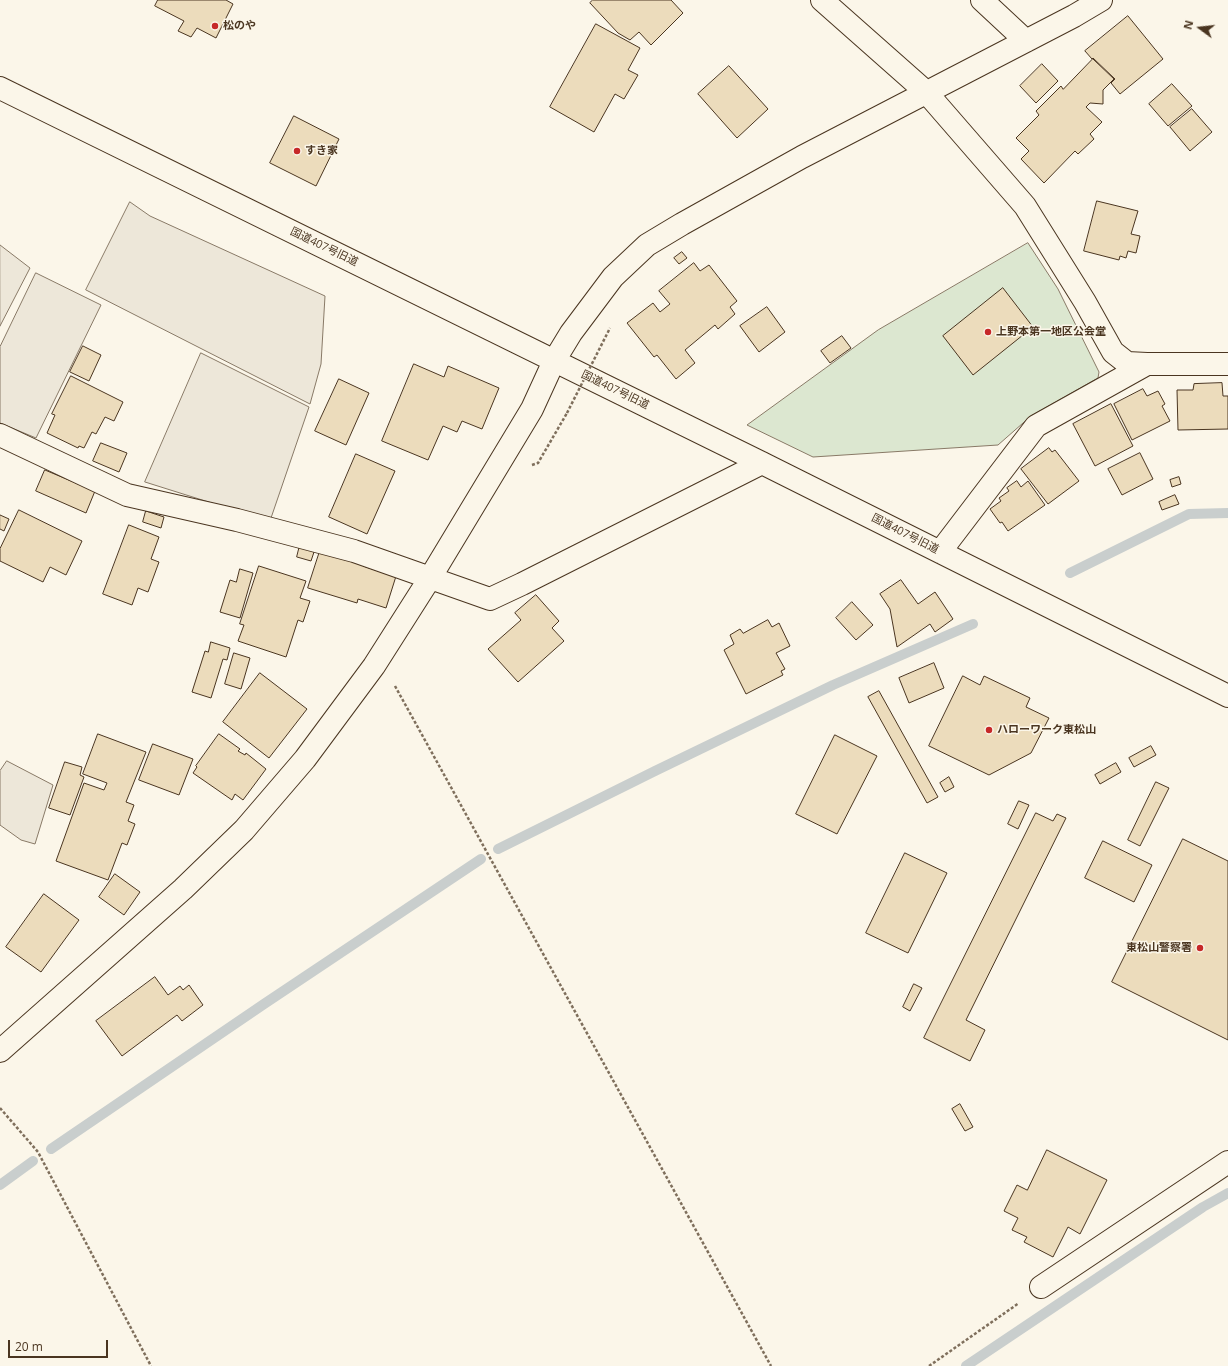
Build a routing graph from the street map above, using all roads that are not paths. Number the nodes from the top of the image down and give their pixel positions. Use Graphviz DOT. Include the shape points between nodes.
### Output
graph roads {
  1 [pos="822,0"];
  2 [pos="982,0"];
  3 [pos="1102,0"];
  4 [pos="1026,41"];
  5 [pos="0,88"];
  6 [pos="926,92"];
  7 [pos="554,361"];
  8 [pos="1147,364"];
  9 [pos="1228,364"];
  10 [pos="0,435"];
  11 [pos="762,463"];
  12 [pos="940,552"];
  13 [pos="430,578"];
  14 [pos="1228,696"];
  15 [pos="0,1051"];
  16 [pos="1228,1162"];
  17 [pos="1041,1287"];
  1 -- 6 [label="street"];
  2 -- 4 [label="street"];
  3 -- 4 [label="street"];
  4 -- 6 [label="street"];
  5 -- 7 [label="street, 国道407号旧道"];
  6 -- 7 [label="street" via="802,157 647,245 613,276 571,333"];
  6 -- 8 [label="street" via="1025,206 1113,352 1127,363"];
  7 -- 11 [label="street, 国道407号旧道"];
  7 -- 13 [label="street" via="532,409"];
  8 -- 9 [label="street"];
  8 -- 12 [label="street" via="1036,426"];
  10 -- 13 [label="street" via="127,495 237,520 354,551"];
  11 -- 12 [label="street, 国道407号旧道"];
  11 -- 13 [label="street" via="490,599"];
  12 -- 14 [label="street, 国道407号旧道"];
  13 -- 15 [label="street" via="374,666 305,759 244,830 183,889"];
  16 -- 17 [label="street"];
}
